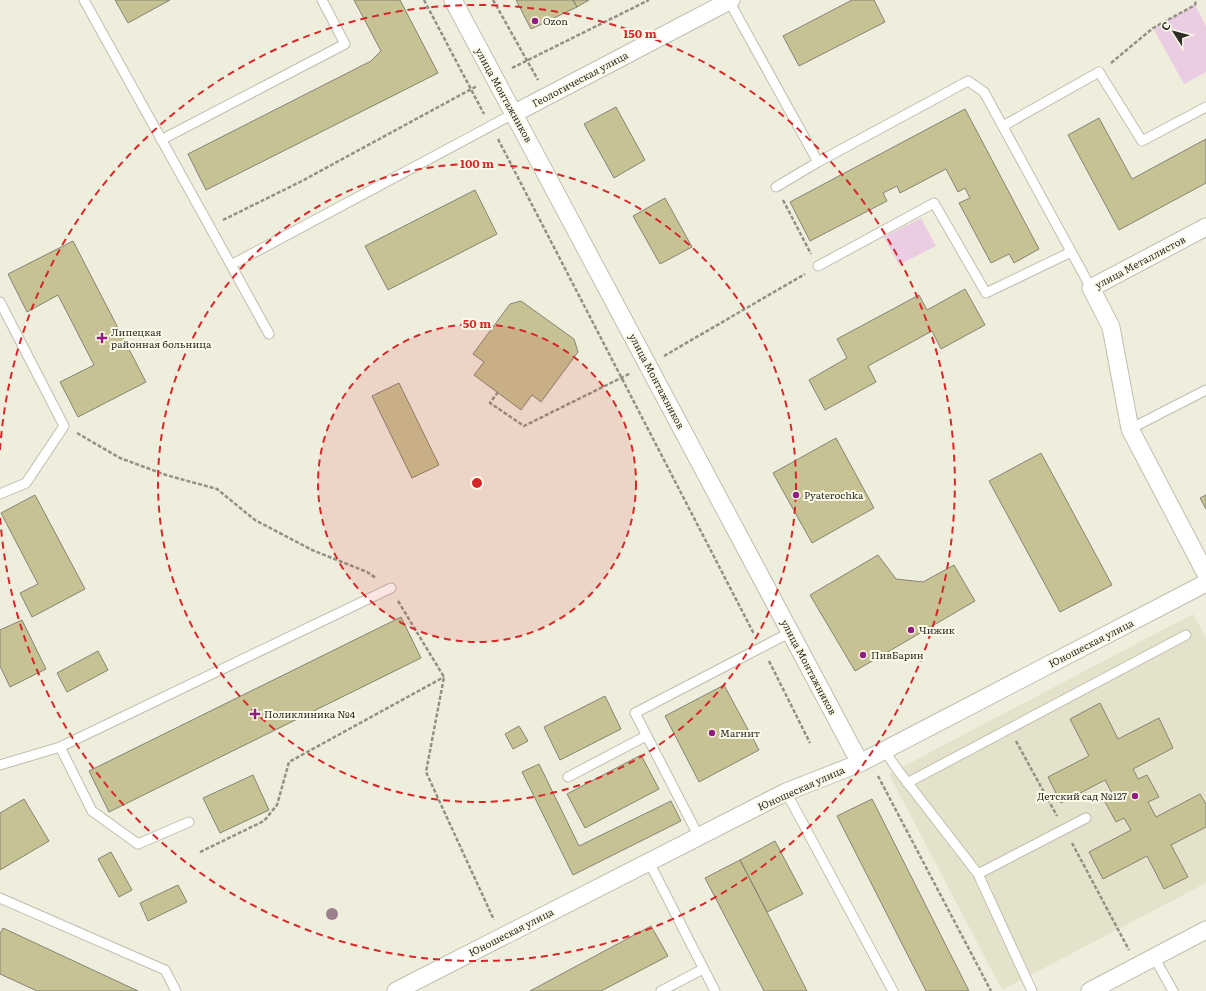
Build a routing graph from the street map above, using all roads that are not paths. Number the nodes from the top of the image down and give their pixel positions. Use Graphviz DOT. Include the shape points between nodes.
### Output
graph roads {
  1 [pos="84,0"];
  2 [pos="322,0"];
  3 [pos="453,0"];
  4 [pos="730,0"];
  5 [pos="1206,107"];
  6 [pos="515,113"];
  7 [pos="1003,126"];
  8 [pos="161,140"];
  9 [pos="818,162"];
  10 [pos="776,187"];
  11 [pos="1206,227"];
  12 [pos="1071,252"];
  13 [pos="231,265"];
  14 [pos="818,266"];
  15 [pos="1091,288"];
  16 [pos="0,302"];
  17 [pos="269,334"];
  18 [pos="1206,390"];
  19 [pos="1130,429"];
  20 [pos="0,494"];
  21 [pos="1206,574"];
  22 [pos="1206,583"];
  23 [pos="391,588"];
  24 [pos="791,632"];
  25 [pos="1186,634"];
  26 [pos="646,736"];
  27 [pos="60,747"];
  28 [pos="884,750"];
  29 [pos="865,761"];
  30 [pos="0,765"];
  31 [pos="568,776"];
  32 [pos="907,783"];
  33 [pos="786,792"];
  34 [pos="1086,818"];
  35 [pos="189,822"];
  36 [pos="699,837"];
  37 [pos="649,862"];
  38 [pos="978,874"];
  39 [pos="0,898"];
  40 [pos="1206,930"];
  41 [pos="1154,957"];
  42 [pos="703,969"];
  43 [pos="176,991"];
  44 [pos="396,991"];
  45 [pos="661,991"];
  46 [pos="715,991"];
  47 [pos="893,991"];
  48 [pos="1032,991"];
  49 [pos="1090,991"];
  50 [pos="1173,991"];
  1 -- 8 [label="lane"];
  2 -- 8 [label="lane" via="345,44"];
  3 -- 6 [label="street, улица Монтажников"];
  4 -- 6 [label="street, Геологическая улица"];
  4 -- 9 [label="lane"];
  5 -- 7 [label="lane" via="1142,141 1099,72"];
  6 -- 13 [label="lane"];
  6 -- 24 [label="street, улица Монтажников"];
  7 -- 9 [label="lane" via="984,92 968,81"];
  7 -- 12 [label="lane"];
  8 -- 13 [label="lane"];
  9 -- 10 [label="lane"];
  11 -- 15 [label="street, улица Металлистов"];
  12 -- 14 [label="lane" via="986,293 934,203"];
  12 -- 15 [label="lane"];
  13 -- 17 [label="lane"];
  15 -- 19 [label="street, улица Металлистов" via="1112,327"];
  16 -- 20 [label="lane" via="64,426 26,483"];
  18 -- 19 [label="lane"];
  19 -- 21 [label="street, улица Металлистов"];
  22 -- 28 [label="street, Юношеская улица"];
  23 -- 27 [label="lane"];
  24 -- 26 [label="lane" via="635,713"];
  24 -- 29 [label="street, улица Монтажников"];
  25 -- 32 [label="lane"];
  26 -- 31 [label="lane"];
  26 -- 36 [label="lane"];
  27 -- 30 [label="lane"];
  27 -- 35 [label="lane" via="92,810 138,844"];
  28 -- 29 [label="street, Юношеская улица"];
  28 -- 32 [label="lane"];
  29 -- 33 [label="street, Юношеская улица"];
  32 -- 38 [label="lane"];
  33 -- 36 [label="street, Юношеская улица"];
  33 -- 47 [label="lane"];
  34 -- 38 [label="lane"];
  36 -- 37 [label="street, Юношеская улица"];
  37 -- 42 [label="lane"];
  37 -- 44 [label="street, Юношеская улица"];
  38 -- 48 [label="lane"];
  39 -- 43 [label="lane" via="165,970"];
  40 -- 41 [label="street"];
  41 -- 49 [label="street"];
  41 -- 50 [label="lane"];
  42 -- 45 [label="lane"];
  42 -- 46 [label="lane"];
}
